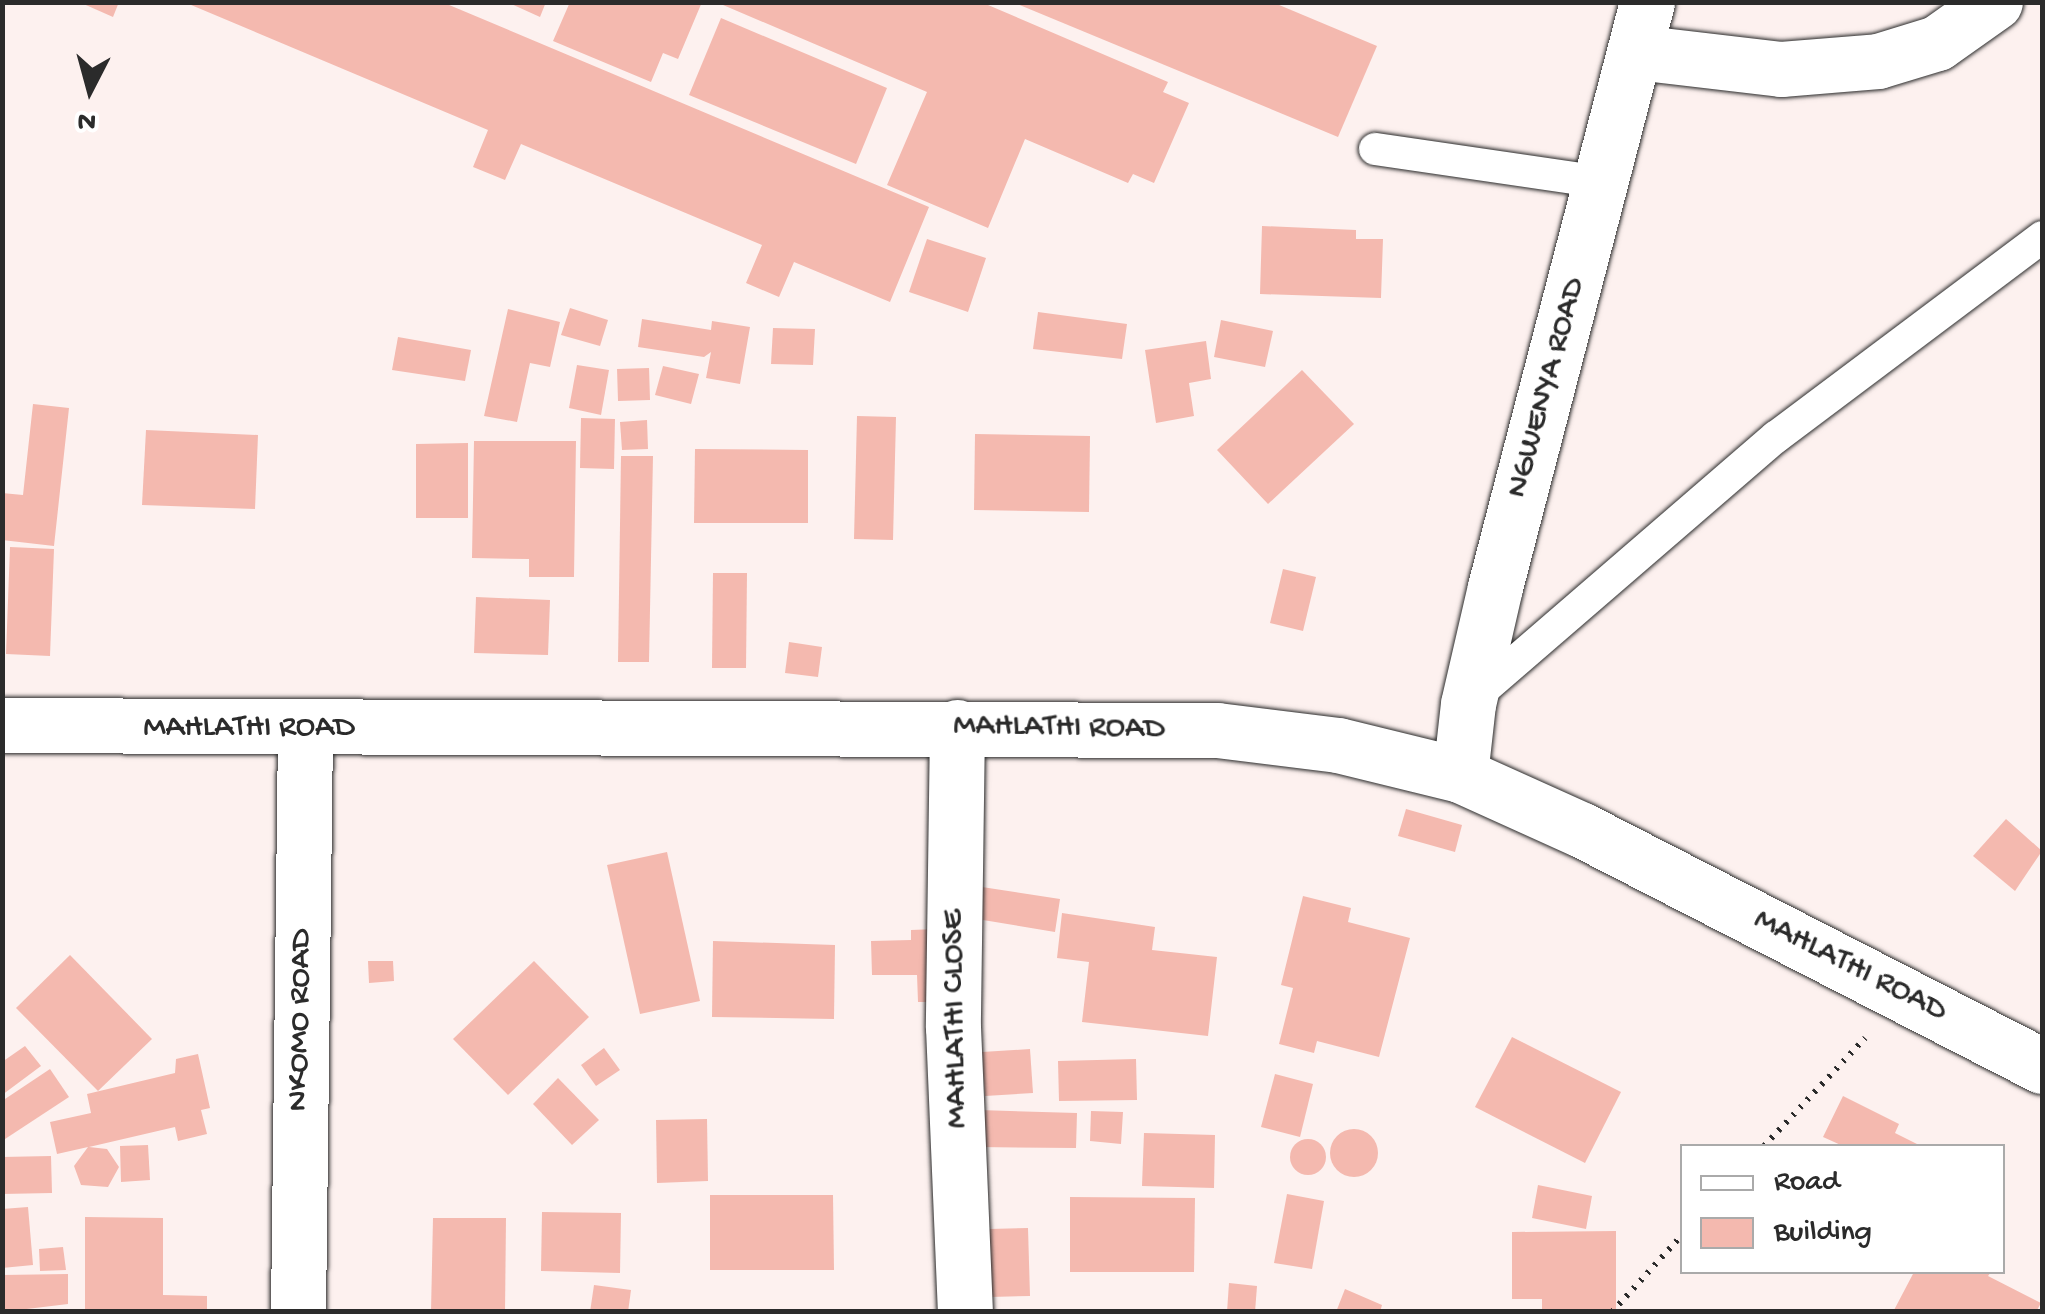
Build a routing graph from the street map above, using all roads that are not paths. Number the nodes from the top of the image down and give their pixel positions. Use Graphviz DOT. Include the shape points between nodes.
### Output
graph roads {
  1 [pos="1995,2"];
  2 [pos="1642,27"];
  3 [pos="1375,149"];
  4 [pos="1602,182"];
  5 [pos="2042,238"];
  6 [pos="1468,704"];
  7 [pos="2,725"];
  8 [pos="957,726"];
  9 [pos="306,729"];
  10 [pos="1460,776"];
  11 [pos="2042,1066"];
  12 [pos="298,1312"];
  13 [pos="965,1312"];
  1 -- 2 [label="street" via="1938,44 1878,62 1781,69"];
  2 -- 4 [label="street, NGWENYA ROAD"];
  3 -- 4 [label="lane"];
  4 -- 6 [label="street, NGWENYA ROAD"];
  5 -- 6 [label="lane" via="1776,437"];
  6 -- 10 [label="street, NGWENYA ROAD"];
  7 -- 9 [label="street, MAHLATHI ROAD"];
  8 -- 9 [label="street, MAHLATHI ROAD"];
  8 -- 10 [label="street, MAHLATHI ROAD" via="1217,730 1338,744"];
  8 -- 13 [label="street, MAHLATHI CLOSE" via="953,1027"];
  9 -- 12 [label="street, NKOMO ROAD"];
  10 -- 11 [label="street, MAHLATHI ROAD"];
}
